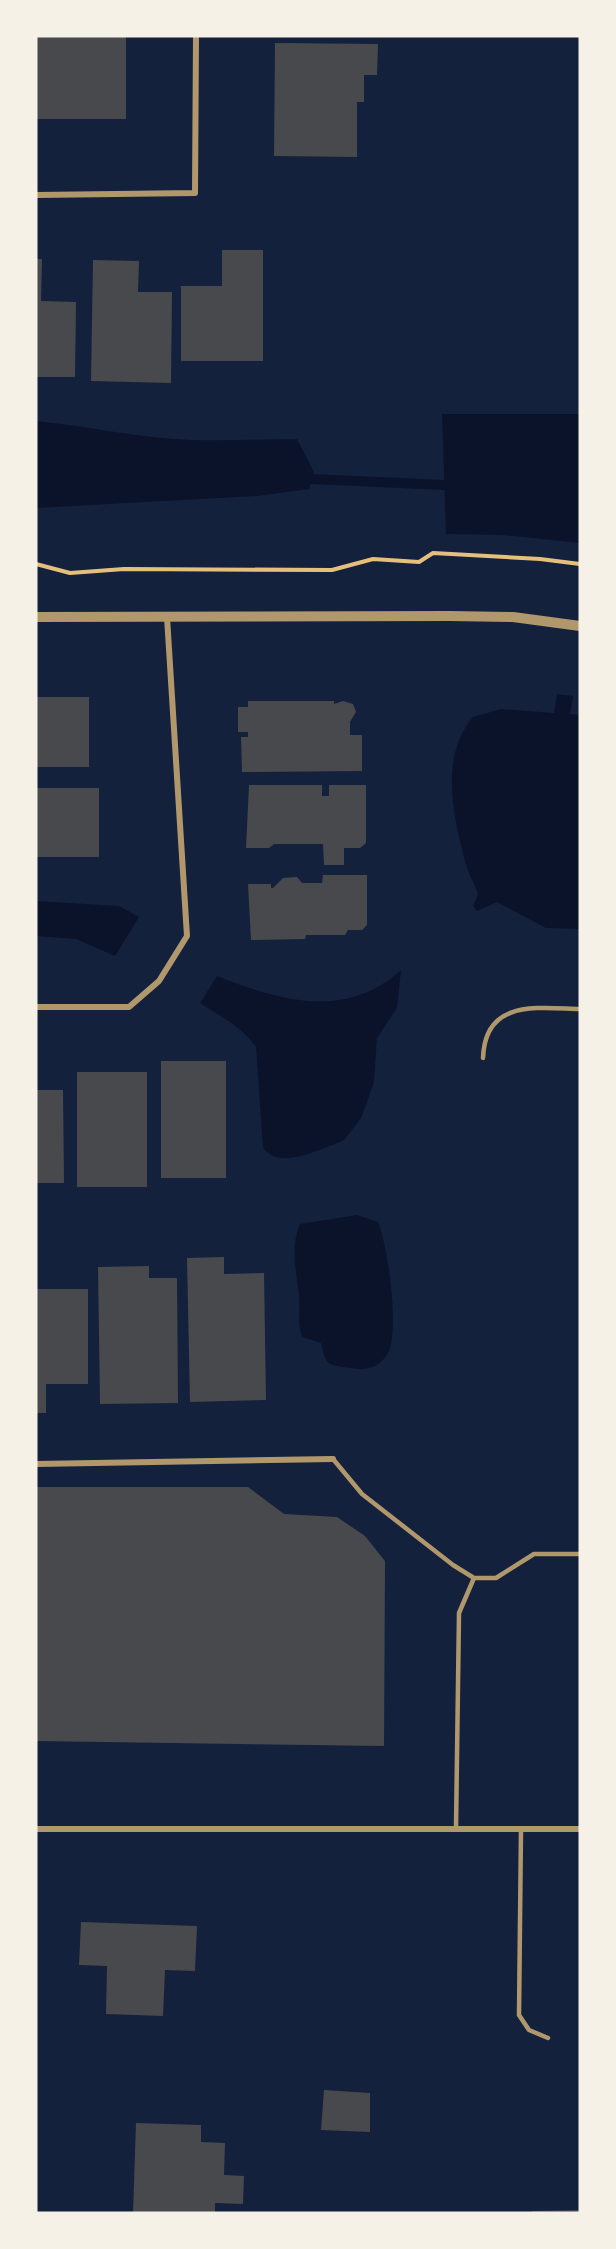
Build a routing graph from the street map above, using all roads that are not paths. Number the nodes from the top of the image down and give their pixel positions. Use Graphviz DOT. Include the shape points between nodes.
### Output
graph roads {
  1 [pos="196,36"];
  2 [pos="36,195"];
  3 [pos="36,617"];
  4 [pos="167,617"];
  5 [pos="580,626"];
  6 [pos="36,1007"];
  7 [pos="580,1008"];
  8 [pos="483,1058"];
  9 [pos="333,1459"];
  10 [pos="36,1464"];
  11 [pos="580,1554"];
  12 [pos="474,1578"];
  13 [pos="456,1828"];
  14 [pos="36,1829"];
  15 [pos="521,1829"];
  16 [pos="580,1829"];
  17 [pos="548,2038"];
  1 -- 2 [label="street" via="195,193"];
  3 -- 4 [label="street"];
  4 -- 5 [label="street" via="513,617"];
  4 -- 6 [label="street" via="187,936 159,981 129,1007"];
  7 -- 8 [label="lane" via="513,1010 490,1029"];
  9 -- 10 [label="street"];
  9 -- 12 [label="lane" via="362,1494"];
  11 -- 12 [label="lane" via="534,1554 496,1578"];
  12 -- 13 [label="lane" via="459,1613"];
  13 -- 14 [label="street"];
  13 -- 15 [label="street"];
  15 -- 16 [label="street"];
  15 -- 17 [label="lane" via="519,2015 529,2030"];
}
